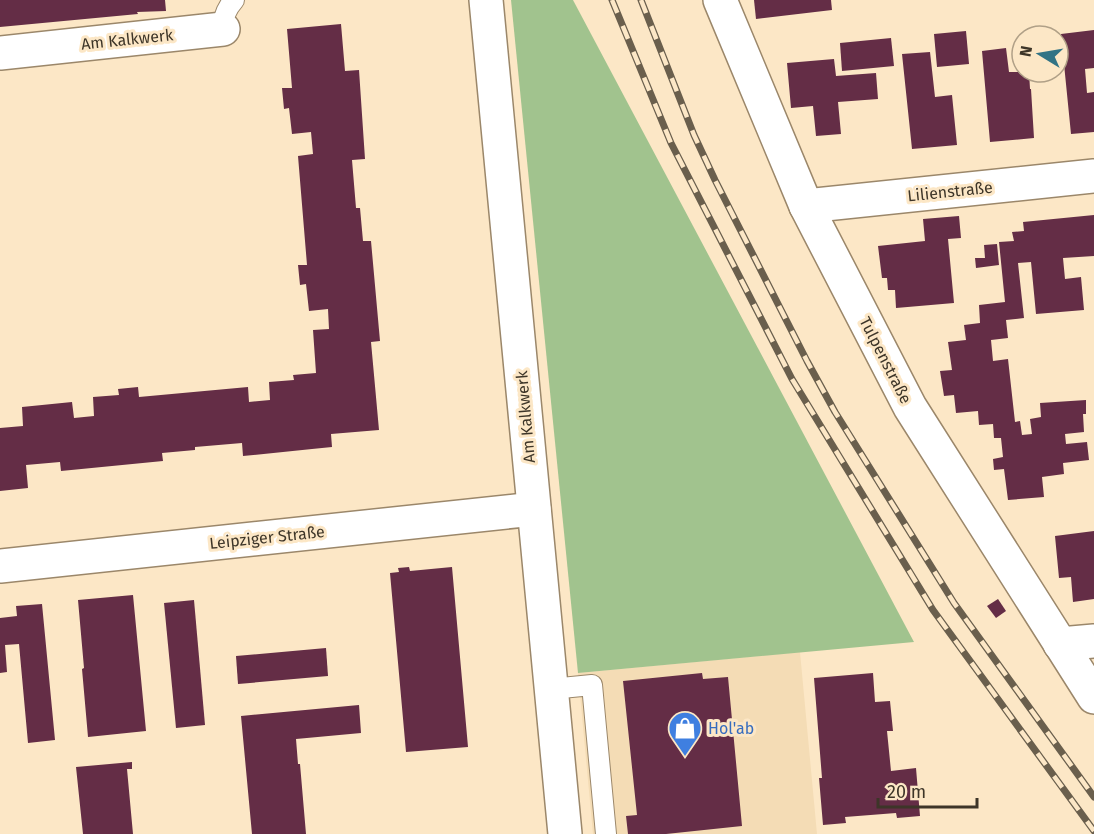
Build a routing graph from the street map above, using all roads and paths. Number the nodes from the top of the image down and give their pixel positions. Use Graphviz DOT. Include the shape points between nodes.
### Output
graph roads {
  1 [pos="486,0"];
  2 [pos="720,0"];
  3 [pos="228,14"];
  4 [pos="0,52"];
  5 [pos="1094,176"];
  6 [pos="806,206"];
  7 [pos="534,509"];
  8 [pos="0,566"];
  9 [pos="1094,641"];
  10 [pos="1060,644"];
  11 [pos="551,689"];
  12 [pos="1094,697"];
  13 [pos="565,834"];
  14 [pos="606,834"];
  1 -- 7 [label="street, Am Kalkwerk"];
  2 -- 6 [label="street, Tulpenstraße"];
  3 -- 4 [label="street, Am Kalkwerk"];
  5 -- 6 [label="street, Lilienstraße"];
  6 -- 10 [label="street, Tulpenstraße" via="910,407"];
  7 -- 8 [label="street, Leipziger Straße"];
  7 -- 11 [label="street, Am Kalkwerk"];
  9 -- 10 [label="street"];
  10 -- 12 [label="street, Tulpenstraße"];
  11 -- 13 [label="street, Am Kalkwerk"];
  11 -- 14 [label="lane" via="592,685"];
}
